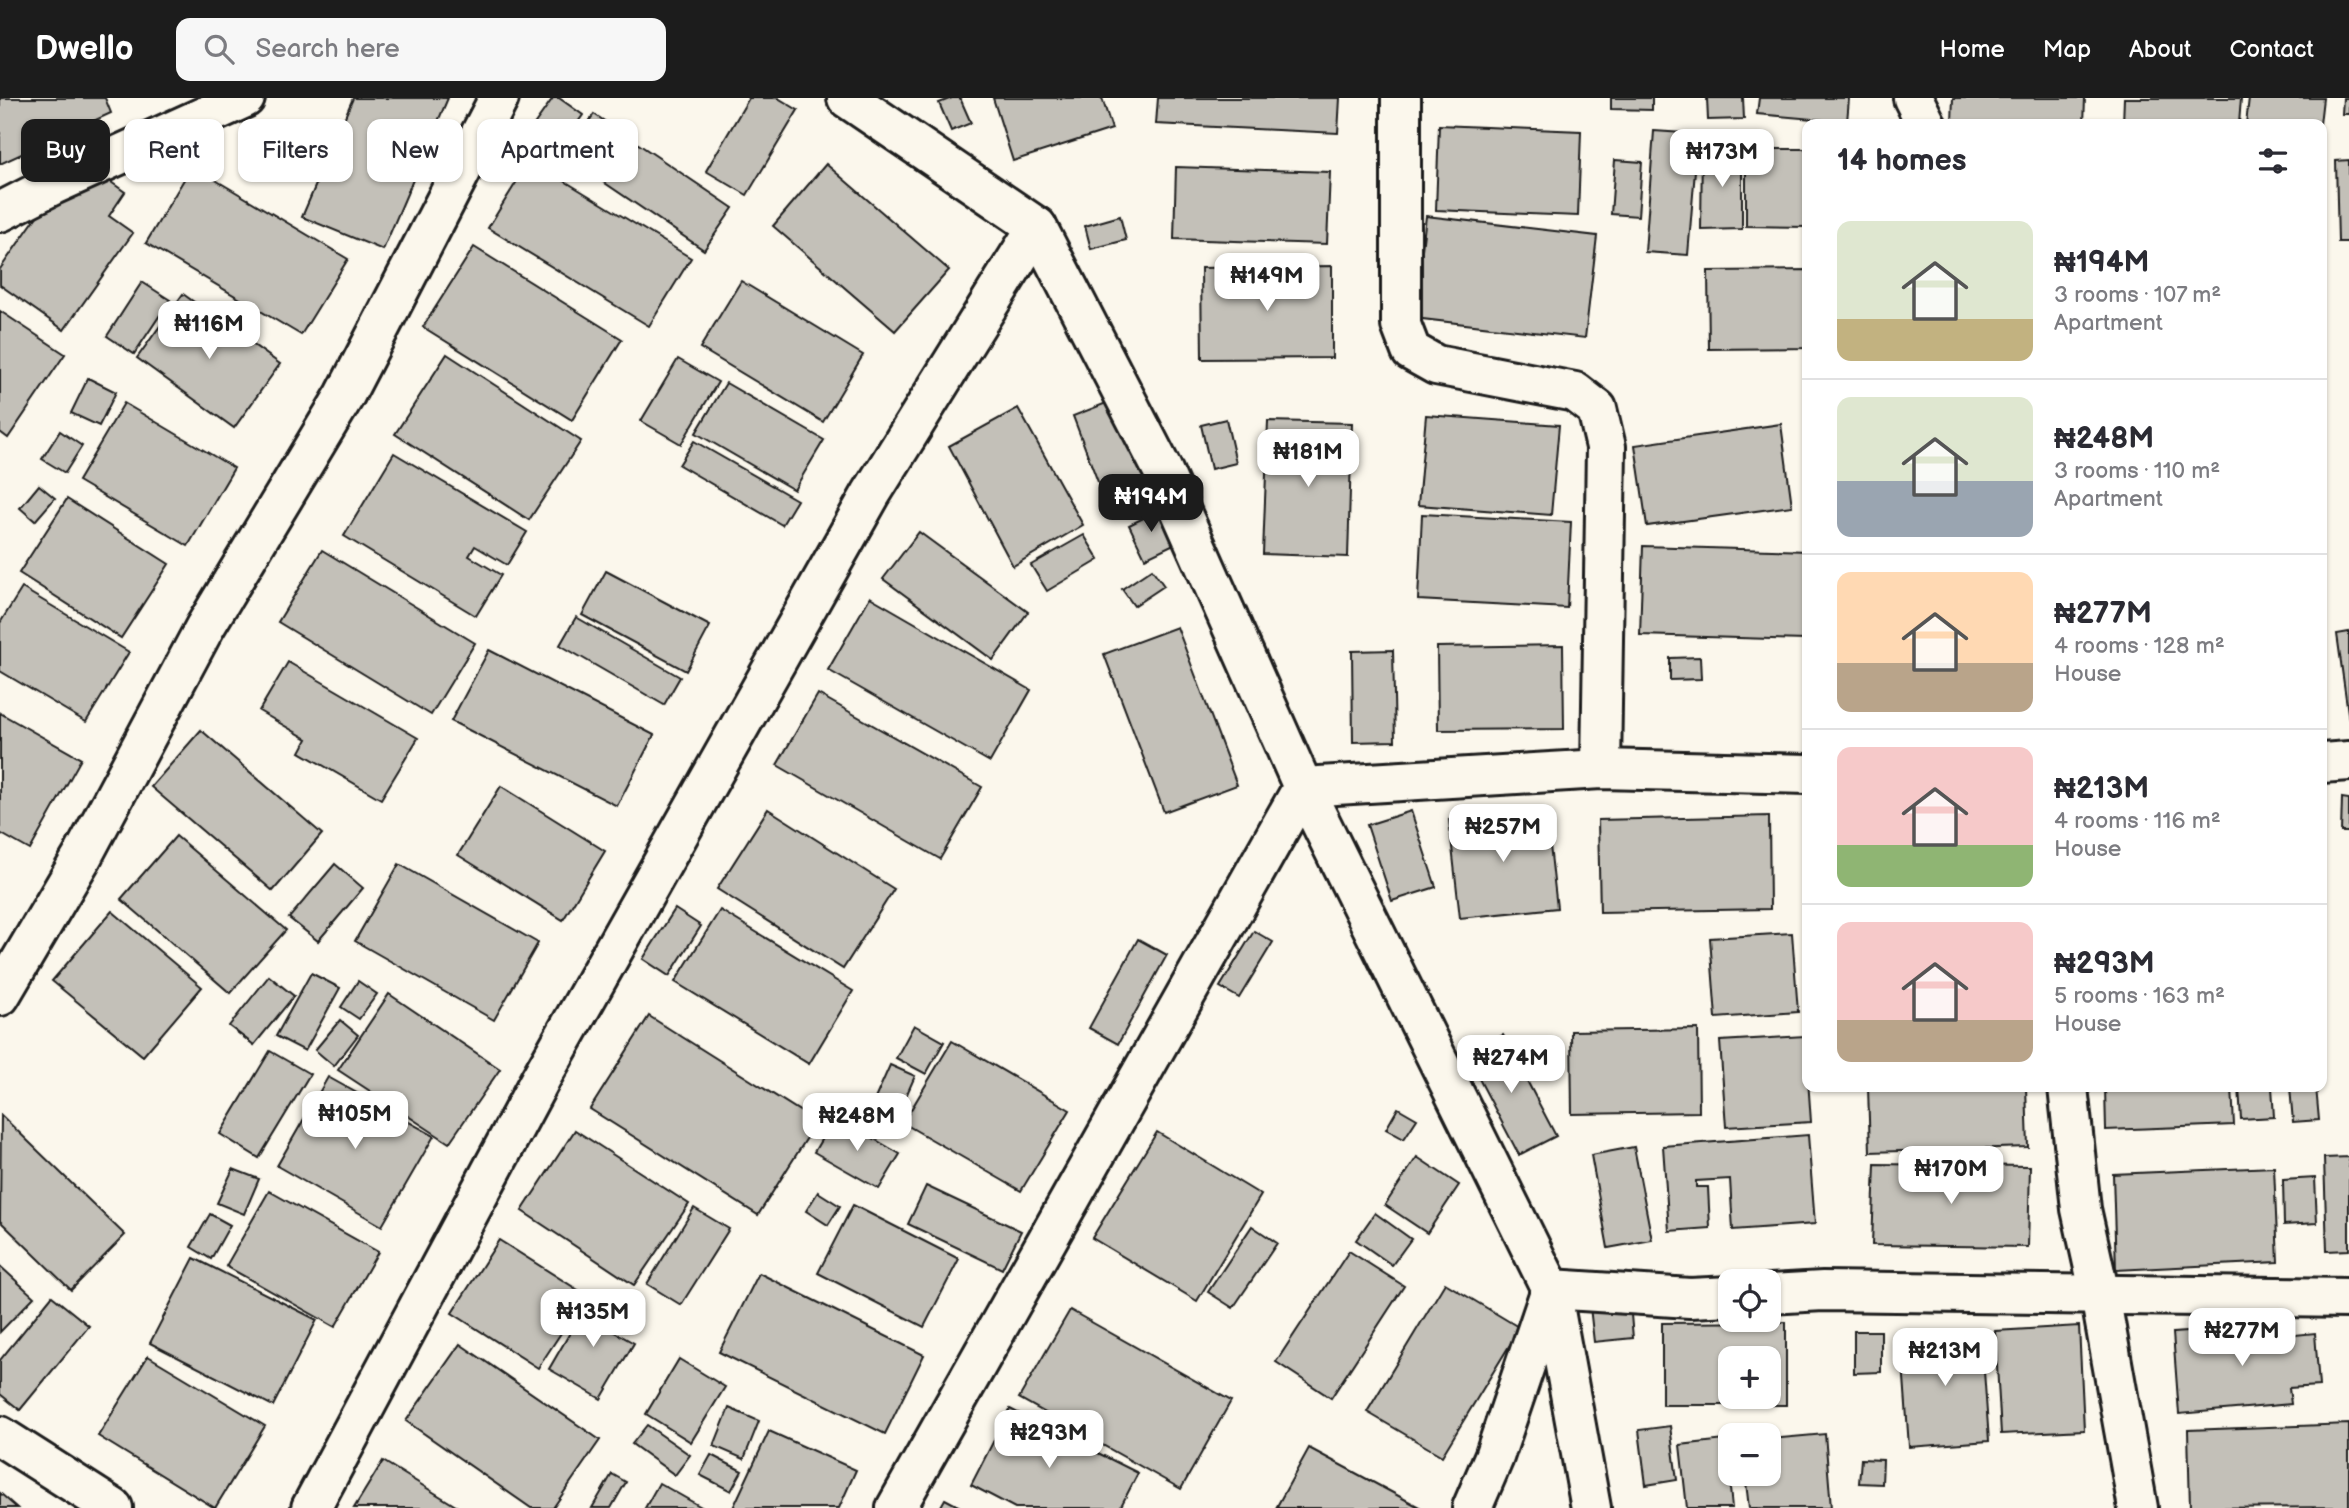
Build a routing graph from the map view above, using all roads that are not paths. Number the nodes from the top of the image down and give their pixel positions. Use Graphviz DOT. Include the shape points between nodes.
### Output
graph roads {
  1 [pos="245,98"];
  2 [pos="499,98"];
  3 [pos="847,98"];
  4 [pos="1401,98"];
  5 [pos="1913,98"];
  6 [pos="201,108"];
  7 [pos="1924,119"];
  8 [pos="0,212"];
  9 [pos="1037,227"];
  10 [pos="2349,761"];
  11 [pos="2327,763"];
  12 [pos="1601,769"];
  13 [pos="1802,774"];
  14 [pos="1303,787"];
  15 [pos="0,996"];
  16 [pos="2069,1092"];
  17 [pos="1551,1289"];
  18 [pos="1781,1293"];
  19 [pos="2100,1295"];
  20 [pos="1718,1297"];
  21 [pos="2349,1298"];
  22 [pos="0,1436"];
  23 [pos="113,1508"];
  24 [pos="311,1508"];
  25 [pos="896,1508"];
  26 [pos="1472,1508"];
  27 [pos="1591,1508"];
  28 [pos="2138,1508"];
  1 -- 6 [label="street"];
  2 -- 15 [label="street" via="345,395 205,627 82,857"];
  3 -- 9 [label="street"];
  4 -- 12 [label="street" via="1401,325 1411,351 1436,365 1575,392 1597,409 1606,447"];
  5 -- 7 [label="street"];
  6 -- 8 [label="street"];
  9 -- 14 [label="street" via="1162,469"];
  9 -- 24 [label="street" via="870,494 541,1078"];
  10 -- 11 [label="street"];
  12 -- 13 [label="street"];
  12 -- 14 [label="street"];
  14 -- 17 [label="street"];
  14 -- 25 [label="street"];
  16 -- 19 [label="street" via="2081,1209"];
  17 -- 20 [label="street"];
  17 -- 26 [label="street"];
  17 -- 27 [label="street"];
  18 -- 19 [label="street"];
  19 -- 21 [label="street"];
  19 -- 28 [label="street"];
  22 -- 23 [label="street"];
}
